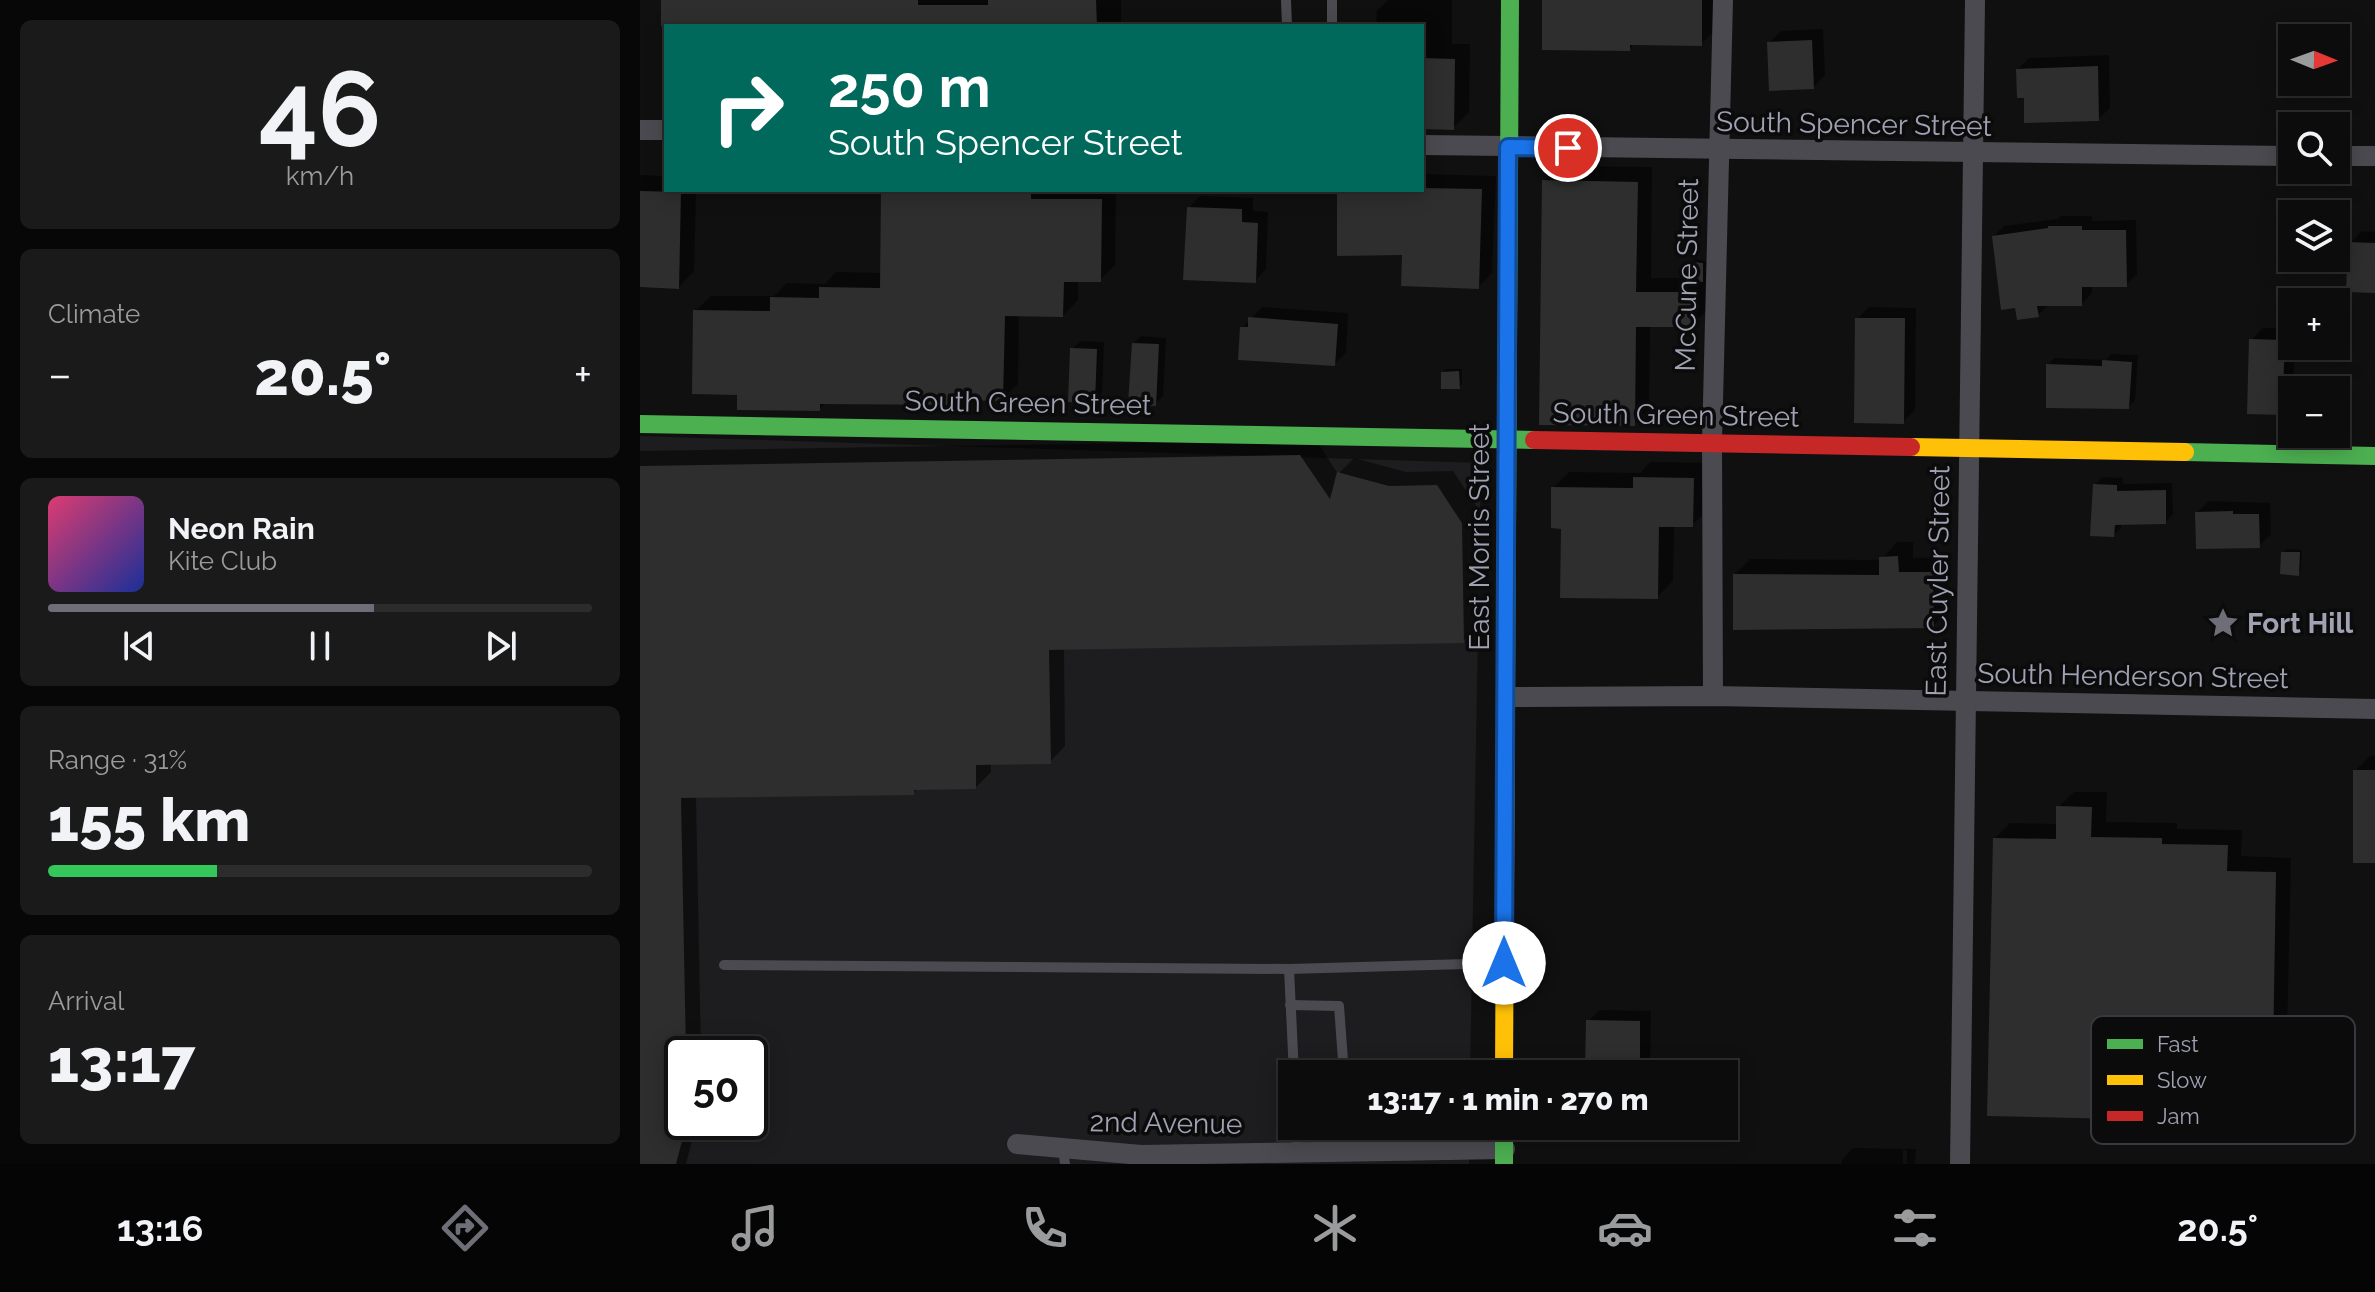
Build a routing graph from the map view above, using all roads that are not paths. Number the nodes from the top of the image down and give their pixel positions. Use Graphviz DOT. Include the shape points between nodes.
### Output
graph roads {
  1 [pos="1286,0"];
  2 [pos="1332,0"];
  3 [pos="1510,0"];
  4 [pos="1723,0"];
  5 [pos="1975,0"];
  6 [pos="1287,24"];
  7 [pos="1332,24"];
  8 [pos="640,130"];
  9 [pos="664,130"];
  10 [pos="1424,145"];
  11 [pos="1508,147"];
  12 [pos="1717,150"];
  13 [pos="1974,154"];
  14 [pos="2278,156"];
  15 [pos="2350,156"];
  16 [pos="2375,156"];
  17 [pos="640,424"];
  18 [pos="1508,440"];
  19 [pos="1712,442"];
  20 [pos="1968,449"];
  21 [pos="2375,456"];
  22 [pos="1713,696"];
  23 [pos="1506,697"];
  24 [pos="1964,701"];
  25 [pos="2375,709"];
  26 [pos="1504,963"];
  27 [pos="724,965"];
  28 [pos="1289,969"];
  29 [pos="1290,1005"];
  30 [pos="1293,1060"];
  31 [pos="1343,1060"];
  32 [pos="1504,1060"];
  33 [pos="1298,1140"];
  34 [pos="1017,1144"];
  35 [pos="1298,1153"];
  36 [pos="1064,1156"];
  37 [pos="1504,1157"];
  38 [pos="1141,1159"];
  39 [pos="1960,1164"];
  1 -- 6 [label="lane"];
  2 -- 7 [label="lane"];
  3 -- 11 [label="street, East Morris Street"];
  4 -- 12 [label="street, McCune Street"];
  5 -- 13 [label="street, East Cuyler Street"];
  8 -- 9 [label="street"];
  10 -- 11 [label="street, South Spencer Street"];
  11 -- 12 [label="street, South Spencer Street"];
  11 -- 18 [label="street, East Morris Street"];
  12 -- 13 [label="street, South Spencer Street"];
  12 -- 19 [label="street, McCune Street"];
  13 -- 14 [label="street, South Spencer Street"];
  13 -- 20 [label="street, East Cuyler Street"];
  15 -- 16 [label="street"];
  17 -- 18 [label="street, South Green Street"];
  18 -- 19 [label="street, South Green Street"];
  18 -- 23 [label="street, East Morris Street"];
  19 -- 20 [label="street, South Green Street"];
  19 -- 22 [label="street, McCune Street"];
  20 -- 21 [label="street, South Green Street"];
  20 -- 24 [label="street, East Cuyler Street"];
  22 -- 23 [label="street, South Henderson Street"];
  22 -- 24 [label="street, South Henderson Street"];
  23 -- 26 [label="street, East Morris Street"];
  24 -- 25 [label="street, South Henderson Street"];
  24 -- 39 [label="street, East Cuyler Street"];
  26 -- 28 [label="lane"];
  26 -- 32 [label="street, East Morris Street"];
  27 -- 28 [label="lane"];
  28 -- 29 [label="lane"];
  29 -- 30 [label="lane"];
  29 -- 31 [label="lane" via="1339,1006"];
  33 -- 35 [label="lane"];
  34 -- 36 [label="street, 2nd Avenue"];
  35 -- 37 [label="street, 2nd Avenue"];
  35 -- 38 [label="street, 2nd Avenue"];
  36 -- 38 [label="street, 2nd Avenue"];
}
